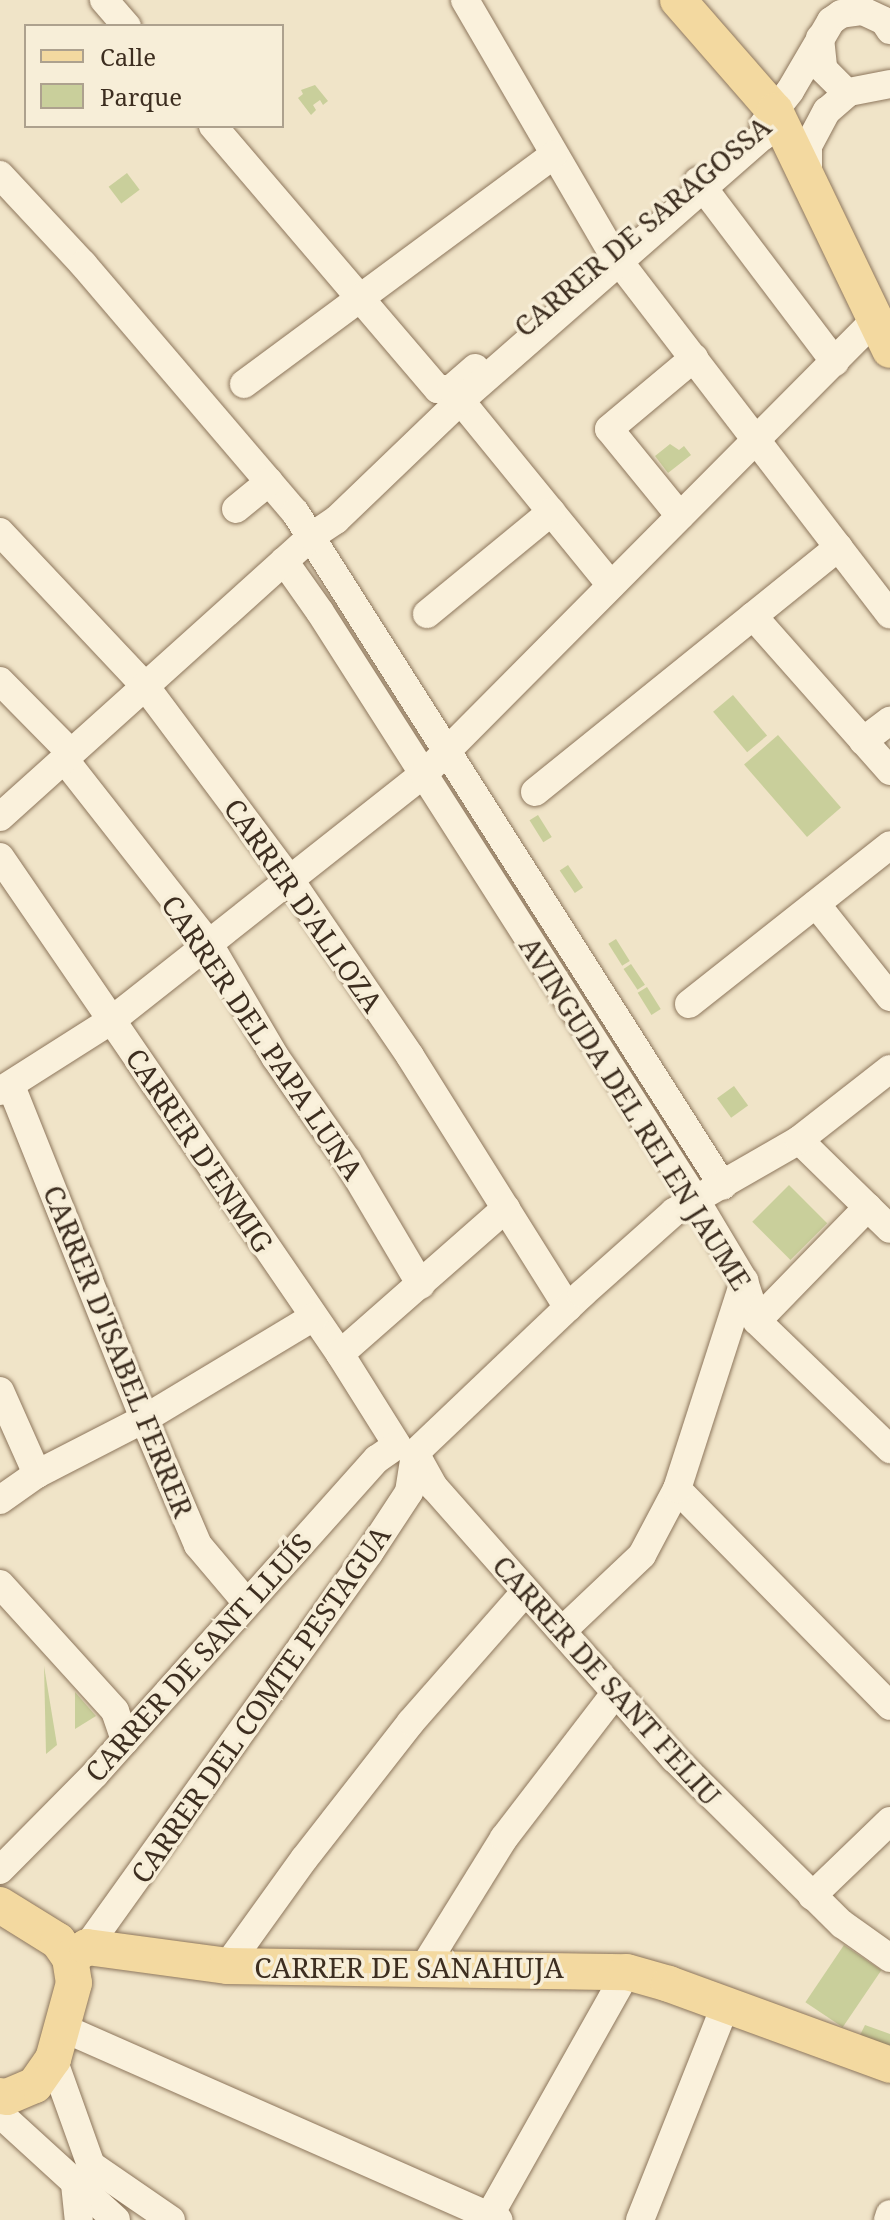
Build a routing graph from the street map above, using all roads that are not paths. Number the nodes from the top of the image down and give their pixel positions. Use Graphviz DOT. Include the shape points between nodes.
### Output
graph roads {
  1 [pos="104,0"];
  2 [pos="465,0"];
  3 [pos="678,0"];
  4 [pos="860,0"];
  5 [pos="125,24"];
  6 [pos="887,26"];
  7 [pos="820,38"];
  8 [pos="869,84"];
  9 [pos="792,117"];
  10 [pos="221,135"];
  11 [pos="553,155"];
  12 [pos="0,175"];
  13 [pos="702,187"];
  14 [pos="618,259"];
  15 [pos="360,297"];
  16 [pos="884,333"];
  17 [pos="694,358"];
  18 [pos="835,362"];
  19 [pos="244,384"];
  20 [pos="454,396"];
  21 [pos="757,440"];
  22 [pos="269,482"];
  23 [pos="236,509"];
  24 [pos="551,512"];
  25 [pos="680,516"];
  26 [pos="0,532"];
  27 [pos="312,536"];
  28 [pos="839,547"];
  29 [pos="284,561"];
  30 [pos="611,585"];
  31 [pos="350,595"];
  32 [pos="320,612"];
  33 [pos="427,614"];
  34 [pos="890,614"];
  35 [pos="753,616"];
  36 [pos="0,681"];
  37 [pos="145,686"];
  38 [pos="890,721"];
  39 [pos="863,741"];
  40 [pos="445,750"];
  41 [pos="67,756"];
  42 [pos="890,771"];
  43 [pos="424,774"];
  44 [pos="535,792"];
  45 [pos="0,817"];
  46 [pos="890,845"];
  47 [pos="0,857"];
  48 [pos="290,880"];
  49 [pos="816,904"];
  50 [pos="209,944"];
  51 [pos="890,997"];
  52 [pos="689,1004"];
  53 [pos="112,1020"];
  54 [pos="890,1069"];
  55 [pos="6,1088"];
  56 [pos="799,1140"];
  57 [pos="723,1186"];
  58 [pos="695,1199"];
  59 [pos="506,1208"];
  60 [pos="881,1214"];
  61 [pos="744,1281"];
  62 [pos="421,1285"];
  63 [pos="568,1308"];
  64 [pos="314,1317"];
  65 [pos="757,1321"];
  66 [pos="340,1354"];
  67 [pos="0,1391"];
  68 [pos="144,1419"];
  69 [pos="406,1449"];
  70 [pos="890,1449"];
  71 [pos="37,1474"];
  72 [pos="677,1489"];
  73 [pos="0,1500"];
  74 [pos="0,1584"];
  75 [pos="526,1591"];
  76 [pos="247,1603"];
  77 [pos="562,1631"];
  78 [pos="616,1692"];
  79 [pos="890,1706"];
  80 [pos="125,1740"];
  81 [pos="890,1821"];
  82 [pos="0,1870"];
  83 [pos="812,1896"];
  84 [pos="0,1905"];
  85 [pos="78,1952"];
  86 [pos="890,1958"];
  87 [pos="227,1966"];
  88 [pos="424,1967"];
  89 [pos="627,1972"];
  90 [pos="726,2004"];
  91 [pos="51,2057"];
  92 [pos="890,2065"];
  93 [pos="0,2096"];
  94 [pos="5,2128"];
  95 [pos="75,2184"];
  96 [pos="890,2214"];
  97 [pos="492,2219"];
  98 [pos="79,2220"];
  99 [pos="116,2220"];
  100 [pos="171,2220"];
  101 [pos="640,2220"];
  102 [pos="888,2220"];
  1 -- 5 [label="street"];
  2 -- 11 [label="street"];
  3 -- 9 [label="main road" via="732,66"];
  4 -- 6 [label="street"];
  6 -- 7 [label="street" via="863,11 841,14"];
  7 -- 8 [label="street" via="823,69"];
  7 -- 9 [label="street"];
  8 -- 9 [label="street"];
  8 -- 9 [label="street" via="811,93"];
  9 -- 13 [label="street, CARRER DE SARAGOSSA"];
  9 -- 16 [label="main road" via="807,181"];
  10 -- 15 [label="street"];
  11 -- 14 [label="street"];
  11 -- 15 [label="street"];
  12 -- 22 [label="street, AVINGUDA DEL REI EN JAUME"];
  13 -- 14 [label="street, CARRER DE SARAGOSSA"];
  13 -- 18 [label="street"];
  14 -- 17 [label="street"];
  14 -- 20 [label="street, CARRER DE SARAGOSSA"];
  15 -- 19 [label="street"];
  15 -- 20 [label="street"];
  16 -- 18 [label="street"];
  17 -- 21 [label="street"];
  17 -- 25 [label="street" via="609,429"];
  18 -- 21 [label="street"];
  20 -- 24 [label="street"];
  20 -- 27 [label="street, CARRER DE SARAGOSSA" via="336,520"];
  21 -- 25 [label="street"];
  21 -- 28 [label="street"];
  22 -- 23 [label="street"];
  22 -- 27 [label="street, AVINGUDA DEL REI EN JAUME"];
  24 -- 30 [label="street"];
  24 -- 33 [label="street"];
  25 -- 30 [label="street"];
  26 -- 37 [label="street, CARRER D'ALLOZA"];
  27 -- 29 [label="street, CARRER DE SARAGOSSA"];
  27 -- 31 [label="street, AVINGUDA DEL REI EN JAUME"];
  28 -- 34 [label="street"];
  28 -- 35 [label="street"];
  29 -- 32 [label="street, AVINGUDA DEL REI EN JAUME"];
  29 -- 37 [label="street, CARRER DE SARAGOSSA"];
  30 -- 40 [label="street" via="492,709"];
  31 -- 32 [label="street" via="333,599"];
  31 -- 40 [label="street, AVINGUDA DEL REI EN JAUME"];
  32 -- 43 [label="street, AVINGUDA DEL REI EN JAUME"];
  35 -- 39 [label="street"];
  35 -- 44 [label="street"];
  36 -- 41 [label="street, CARRER DEL PAPA LUNA"];
  37 -- 41 [label="street, CARRER DE SARAGOSSA"];
  37 -- 48 [label="street, CARRER D'ALLOZA"];
  38 -- 39 [label="street"];
  39 -- 42 [label="street"];
  40 -- 43 [label="street"];
  40 -- 57 [label="street, AVINGUDA DEL REI EN JAUME"];
  41 -- 45 [label="street, CARRER DE SARAGOSSA"];
  41 -- 50 [label="street, CARRER DEL PAPA LUNA"];
  43 -- 48 [label="street"];
  43 -- 58 [label="street, AVINGUDA DEL REI EN JAUME"];
  46 -- 49 [label="street"];
  47 -- 53 [label="street, CARRER D'ENMIG"];
  48 -- 50 [label="street"];
  48 -- 59 [label="street, CARRER D'ALLOZA"];
  49 -- 51 [label="street"];
  49 -- 52 [label="street"];
  50 -- 53 [label="street"];
  50 -- 62 [label="street, CARRER DEL PAPA LUNA"];
  53 -- 55 [label="street"];
  53 -- 64 [label="street, CARRER D'ENMIG"];
  54 -- 56 [label="street, CARRER DE SANT LLUÍS"];
  55 -- 68 [label="street, CARRER D'ISABEL FERRER"];
  56 -- 57 [label="street, CARRER DE SANT LLUÍS"];
  56 -- 60 [label="street, AVINGUDA DEL REI EN JAUME"];
  57 -- 58 [label="street, CARRER DE SANT LLUÍS"];
  58 -- 61 [label="street, AVINGUDA DEL REI EN JAUME"];
  58 -- 63 [label="street, CARRER DE SANT LLUÍS"];
  59 -- 62 [label="street"];
  59 -- 63 [label="street, CARRER D'ALLOZA"];
  60 -- 65 [label="street, AVINGUDA DEL REI EN JAUME"];
  61 -- 65 [label="street, AVINGUDA DEL REI EN JAUME"];
  61 -- 72 [label="street"];
  62 -- 66 [label="street"];
  63 -- 69 [label="street, CARRER DE SANT LLUÍS"];
  64 -- 66 [label="street, CARRER D'ENMIG"];
  64 -- 68 [label="street"];
  65 -- 70 [label="street"];
  66 -- 69 [label="street, CARRER D'ENMIG"];
  67 -- 71 [label="street"];
  68 -- 71 [label="street"];
  68 -- 76 [label="street, CARRER D'ISABEL FERRER" via="198,1545"];
  69 -- 75 [label="street, CARRER DE SANT FELIU"];
  69 -- 76 [label="street, CARRER DE SANT LLUÍS" via="377,1459"];
  69 -- 85 [label="street, CARRER DEL COMTE PESTAGUA" via="409,1492"];
  71 -- 73 [label="street"];
  72 -- 77 [label="street" via="642,1555"];
  72 -- 79 [label="street"];
  74 -- 80 [label="street" via="115,1711"];
  75 -- 77 [label="street, CARRER DE SANT FELIU"];
  75 -- 87 [label="street" via="411,1722"];
  76 -- 80 [label="street, CARRER DE SANT LLUÍS"];
  77 -- 78 [label="street, CARRER DE SANT FELIU"];
  78 -- 83 [label="street, CARRER DE SANT FELIU" via="728,1815"];
  78 -- 88 [label="street" via="504,1838"];
  80 -- 82 [label="street, CARRER DE SANT LLUÍS"];
  81 -- 83 [label="street"];
  83 -- 86 [label="street, CARRER DE SANT FELIU"];
  84 -- 85 [label="main road"];
  85 -- 87 [label="main road, CARRER DE SANAHUJA"];
  85 -- 91 [label="main road"];
  87 -- 88 [label="main road, CARRER DE SANAHUJA"];
  88 -- 89 [label="main road, CARRER DE SANAHUJA"];
  89 -- 90 [label="main road, CARRER DE SANAHUJA"];
  89 -- 97 [label="street"];
  90 -- 92 [label="main road, CARRER DE SANAHUJA"];
  90 -- 101 [label="street"];
  91 -- 93 [label="main road" via="7,2097"];
  91 -- 94 [label="street" via="30,2108"];
  91 -- 97 [label="street"];
  91 -- 100 [label="street" via="91,2165"];
  94 -- 95 [label="street"];
  95 -- 98 [label="street"];
  95 -- 99 [label="street"];
  96 -- 102 [label="street"];
}
